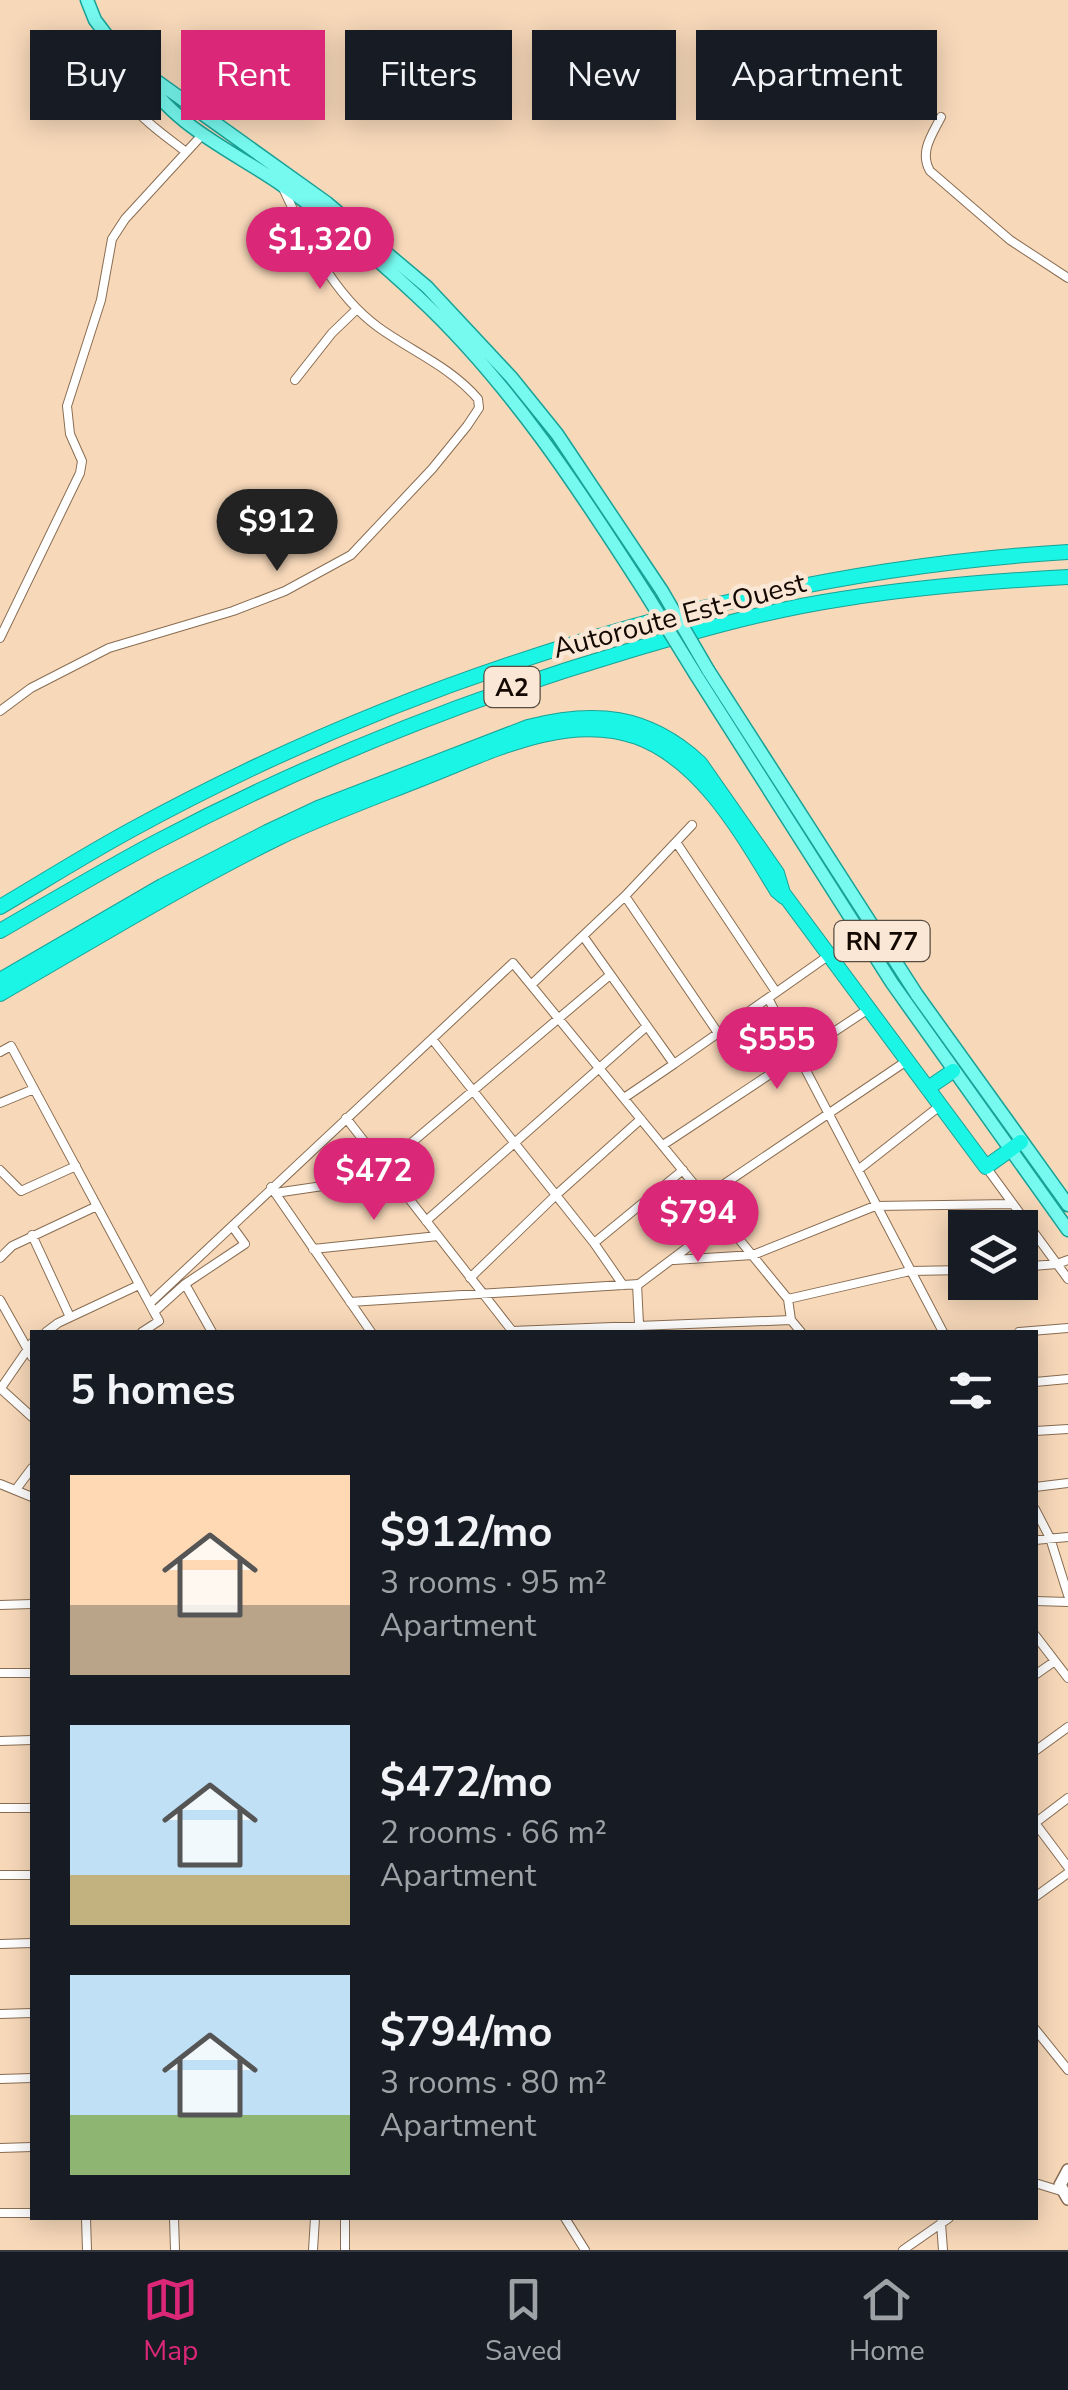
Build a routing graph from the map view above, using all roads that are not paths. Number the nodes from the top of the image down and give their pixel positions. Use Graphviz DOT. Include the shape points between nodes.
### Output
graph roads {
  1 [pos="86,0"];
  2 [pos="103,30"];
  3 [pos="161,84"];
  4 [pos="161,99"];
  5 [pos="940,117"];
  6 [pos="145,120"];
  7 [pos="203,134"];
  8 [pos="186,152"];
  9 [pos="282,185"];
  10 [pos="1068,278"];
  11 [pos="356,310"];
  12 [pos="295,380"];
  13 [pos="1068,552"];
  14 [pos="1068,576"];
  15 [pos="0,638"];
  16 [pos="702,672"];
  17 [pos="0,711"];
  18 [pos="692,826"];
  19 [pos="676,842"];
  20 [pos="624,896"];
  21 [pos="789,900"];
  22 [pos="0,906"];
  23 [pos="0,931"];
  24 [pos="583,936"];
  25 [pos="830,954"];
  26 [pos="610,974"];
  27 [pos="0,980"];
  28 [pos="531,985"];
  29 [pos="0,994"];
  30 [pos="772,995"];
  31 [pos="870,1008"];
  32 [pos="558,1018"];
  33 [pos="647,1026"];
  34 [pos="718,1033"];
  35 [pos="432,1038"];
  36 [pos="0,1052"];
  37 [pos="798,1056"];
  38 [pos="908,1060"];
  39 [pos="674,1064"];
  40 [pos="599,1068"];
  41 [pos="953,1071"];
  42 [pos="928,1088"];
  43 [pos="34,1089"];
  44 [pos="472,1090"];
  45 [pos="624,1098"];
  46 [pos="0,1104"];
  47 [pos="941,1105"];
  48 [pos="829,1114"];
  49 [pos="346,1118"];
  50 [pos="641,1119"];
  51 [pos="514,1141"];
  52 [pos="663,1146"];
  53 [pos="1015,1146"];
  54 [pos="76,1166"];
  55 [pos="384,1166"];
  56 [pos="986,1168"];
  57 [pos="0,1170"];
  58 [pos="683,1170"];
  59 [pos="858,1170"];
  60 [pos="392,1176"];
  61 [pos="273,1190"];
  62 [pos="556,1194"];
  63 [pos="705,1197"];
  64 [pos="1013,1204"];
  65 [pos="1068,1205"];
  66 [pos="97,1206"];
  67 [pos="875,1206"];
  68 [pos="724,1220"];
  69 [pos="426,1221"];
  70 [pos="232,1226"];
  71 [pos="1068,1230"];
  72 [pos="32,1235"];
  73 [pos="438,1236"];
  74 [pos="594,1242"];
  75 [pos="314,1249"];
  76 [pos="753,1256"];
  77 [pos="0,1258"];
  78 [pos="674,1260"];
  79 [pos="1068,1260"];
  80 [pos="1057,1264"];
  81 [pos="1038,1266"];
  82 [pos="948,1270"];
  83 [pos="910,1271"];
  84 [pos="470,1278"];
  85 [pos="1068,1279"];
  86 [pos="185,1284"];
  87 [pos="637,1284"];
  88 [pos="140,1285"];
  89 [pos="623,1285"];
  90 [pos="483,1294"];
  91 [pos="788,1299"];
  92 [pos="0,1300"];
  93 [pos="350,1302"];
  94 [pos="152,1308"];
  95 [pos="70,1317"];
  96 [pos="791,1320"];
  97 [pos="639,1324"];
  98 [pos="714,1328"];
  99 [pos="1068,1328"];
  100 [pos="49,1330"];
  101 [pos="145,1330"];
  102 [pos="211,1330"];
  103 [pos="370,1330"];
  104 [pos="510,1330"];
  105 [pos="544,1330"];
  106 [pos="799,1330"];
  107 [pos="942,1330"];
  108 [pos="1038,1330"];
  109 [pos="30,1345"];
  110 [pos="1068,1378"];
  111 [pos="1038,1382"];
  112 [pos="0,1388"];
  113 [pos="30,1415"];
  114 [pos="1068,1429"];
  115 [pos="1038,1431"];
  116 [pos="30,1471"];
  117 [pos="1068,1484"];
  118 [pos="2,1486"];
  119 [pos="1038,1486"];
  120 [pos="17,1488"];
  121 [pos="30,1496"];
  122 [pos="1038,1516"];
  123 [pos="1068,1537"];
  124 [pos="1050,1538"];
  125 [pos="1038,1540"];
  126 [pos="1068,1599"];
  127 [pos="1038,1601"];
  128 [pos="30,1604"];
  129 [pos="0,1605"];
  130 [pos="1038,1639"];
  131 [pos="1055,1661"];
  132 [pos="30,1673"];
  133 [pos="1038,1673"];
  134 [pos="0,1674"];
  135 [pos="1068,1678"];
  136 [pos="1068,1726"];
  137 [pos="30,1740"];
  138 [pos="0,1741"];
  139 [pos="1038,1749"];
  140 [pos="1068,1798"];
  141 [pos="0,1808"];
  142 [pos="30,1808"];
  143 [pos="1038,1820"];
  144 [pos="1038,1826"];
  145 [pos="1068,1870"];
  146 [pos="0,1875"];
  147 [pos="30,1875"];
  148 [pos="1038,1895"];
  149 [pos="0,1944"];
  150 [pos="30,1944"];
  151 [pos="0,2014"];
  152 [pos="30,2014"];
  153 [pos="1038,2033"];
  154 [pos="1068,2070"];
  155 [pos="30,2078"];
  156 [pos="0,2079"];
  157 [pos="30,2147"];
  158 [pos="0,2148"];
  159 [pos="1066,2172"];
  160 [pos="1038,2184"];
  161 [pos="1064,2195"];
  162 [pos="0,2213"];
  163 [pos="30,2213"];
  164 [pos="86,2220"];
  165 [pos="174,2220"];
  166 [pos="315,2220"];
  167 [pos="345,2220"];
  168 [pos="566,2220"];
  169 [pos="945,2220"];
  170 [pos="87,2250"];
  171 [pos="174,2250"];
  172 [pos="313,2250"];
  173 [pos="344,2250"];
  174 [pos="585,2250"];
  175 [pos="903,2250"];
  176 [pos="943,2250"];
  1 -- 2 [label="main road"];
  3 -- 16 [label="main road, bridge" via="327,203 427,287 512,377 662,590"];
  4 -- 7 [label="main road"];
  5 -- 10 [label="street" via="926,149 930,171 1010,240"];
  6 -- 8 [label="street"];
  7 -- 8 [label="street"];
  7 -- 9 [label="main road"];
  8 -- 15 [label="street" via="112,239 66,406 80,473"];
  9 -- 11 [label="street" via="302,230"];
  9 -- 16 [label="main road, bridge" via="458,338 545,444"];
  11 -- 12 [label="street"];
  11 -- 17 [label="street" via="478,399 476,414 432,469 339,562 233,612 109,648"];
  13 -- 22 [label="highway, Autoroute Est-Ouest / A2" via="907,568 750,596 514,665 282,756 132,830"];
  14 -- 23 [label="highway, Autoroute Est-Ouest / A2" via="841,599 720,624 517,685 280,782 160,840"];
  16 -- 41 [label="main road"];
  16 -- 53 [label="main road, RN 77"];
  18 -- 19 [label="street"];
  19 -- 20 [label="street"];
  19 -- 30 [label="street"];
  20 -- 24 [label="street"];
  20 -- 34 [label="street"];
  21 -- 25 [label="highway"];
  21 -- 27 [label="highway" via="712,778 684,748 631,723 568,717 295,818"];
  21 -- 29 [label="highway" via="691,769 632,736 583,728 469,760 307,824"];
  24 -- 26 [label="street"];
  24 -- 28 [label="street"];
  25 -- 30 [label="street"];
  25 -- 31 [label="highway"];
  26 -- 32 [label="street"];
  26 -- 33 [label="street"];
  28 -- 32 [label="street"];
  28 -- 35 [label="street" via="513,963"];
  30 -- 34 [label="street"];
  30 -- 37 [label="street"];
  31 -- 37 [label="street"];
  31 -- 38 [label="highway"];
  32 -- 40 [label="street"];
  32 -- 44 [label="street"];
  33 -- 39 [label="street"];
  33 -- 40 [label="street"];
  34 -- 39 [label="street"];
  35 -- 44 [label="street"];
  35 -- 49 [label="street"];
  36 -- 43 [label="street" via="11,1046"];
  37 -- 48 [label="street"];
  37 -- 52 [label="street"];
  38 -- 42 [label="highway"];
  38 -- 48 [label="street"];
  39 -- 45 [label="street"];
  40 -- 45 [label="street"];
  40 -- 51 [label="street"];
  41 -- 42 [label="highway"];
  41 -- 53 [label="main road"];
  42 -- 47 [label="highway"];
  43 -- 46 [label="street"];
  43 -- 54 [label="street"];
  44 -- 51 [label="street"];
  44 -- 55 [label="street"];
  45 -- 50 [label="street"];
  47 -- 56 [label="highway"];
  47 -- 59 [label="street"];
  48 -- 59 [label="street"];
  48 -- 63 [label="street"];
  49 -- 55 [label="street"];
  49 -- 61 [label="street"];
  50 -- 52 [label="street"];
  50 -- 62 [label="street"];
  51 -- 62 [label="street"];
  51 -- 69 [label="street"];
  52 -- 58 [label="street"];
  53 -- 56 [label="highway"];
  53 -- 65 [label="main road, RN 77"];
  53 -- 71 [label="main road"];
  54 -- 57 [label="street" via="20,1190"];
  54 -- 66 [label="street"];
  55 -- 60 [label="street"];
  56 -- 64 [label="street"];
  58 -- 63 [label="street"];
  58 -- 74 [label="street"];
  59 -- 67 [label="street"];
  60 -- 61 [label="street"];
  60 -- 69 [label="street"];
  61 -- 70 [label="street"];
  61 -- 75 [label="street"];
  62 -- 74 [label="street"];
  62 -- 84 [label="street"];
  63 -- 68 [label="street"];
  64 -- 67 [label="street"];
  64 -- 80 [label="street"];
  66 -- 72 [label="street"];
  66 -- 88 [label="street"];
  67 -- 76 [label="street"];
  67 -- 83 [label="street"];
  68 -- 76 [label="street"];
  68 -- 78 [label="street"];
  69 -- 73 [label="street"];
  70 -- 86 [label="street" via="245,1244"];
  70 -- 94 [label="street"];
  72 -- 77 [label="street"];
  72 -- 95 [label="street"];
  73 -- 75 [label="street"];
  73 -- 84 [label="street"];
  74 -- 89 [label="street"];
  75 -- 93 [label="street"];
  76 -- 78 [label="street"];
  76 -- 91 [label="street"];
  78 -- 87 [label="street"];
  79 -- 80 [label="street"];
  80 -- 81 [label="street"];
  80 -- 85 [label="street"];
  82 -- 83 [label="street"];
  83 -- 91 [label="street"];
  83 -- 107 [label="street"];
  84 -- 90 [label="street"];
  86 -- 94 [label="street"];
  86 -- 102 [label="street"];
  87 -- 89 [label="street"];
  87 -- 97 [label="street"];
  88 -- 94 [label="street"];
  88 -- 95 [label="street"];
  89 -- 90 [label="street"];
  90 -- 93 [label="street"];
  90 -- 104 [label="street"];
  91 -- 96 [label="street"];
  92 -- 109 [label="street"];
  93 -- 103 [label="street"];
  94 -- 101 [label="street" via="160,1321"];
  95 -- 100 [label="street"];
  96 -- 98 [label="street"];
  96 -- 106 [label="street"];
  97 -- 98 [label="street"];
  97 -- 105 [label="street"];
  99 -- 108 [label="street"];
  109 -- 112 [label="street"];
  110 -- 111 [label="street"];
  112 -- 113 [label="street"];
  114 -- 115 [label="street"];
  116 -- 120 [label="street"];
  117 -- 119 [label="street"];
  118 -- 120 [label="street"];
  120 -- 121 [label="street"];
  122 -- 124 [label="street"];
  123 -- 124 [label="street"];
  124 -- 125 [label="street"];
  124 -- 126 [label="street"];
  126 -- 127 [label="street"];
  128 -- 129 [label="street"];
  130 -- 131 [label="street"];
  131 -- 133 [label="street"];
  131 -- 135 [label="street"];
  132 -- 134 [label="street"];
  136 -- 139 [label="street"];
  137 -- 138 [label="street"];
  140 -- 143 [label="street"];
  141 -- 142 [label="street"];
  144 -- 145 [label="street"];
  145 -- 148 [label="street"];
  146 -- 147 [label="street"];
  149 -- 150 [label="street"];
  151 -- 152 [label="street"];
  153 -- 154 [label="street"];
  155 -- 156 [label="street"];
  157 -- 158 [label="street"];
  159 -- 160 [label="street"];
  159 -- 161 [label="main road"];
  160 -- 161 [label="street"];
  162 -- 163 [label="street"];
  164 -- 170 [label="street"];
  165 -- 171 [label="street"];
  166 -- 172 [label="street"];
  167 -- 173 [label="street"];
  168 -- 174 [label="street"];
  169 -- 175 [label="street"];
  169 -- 176 [label="street"];
}
